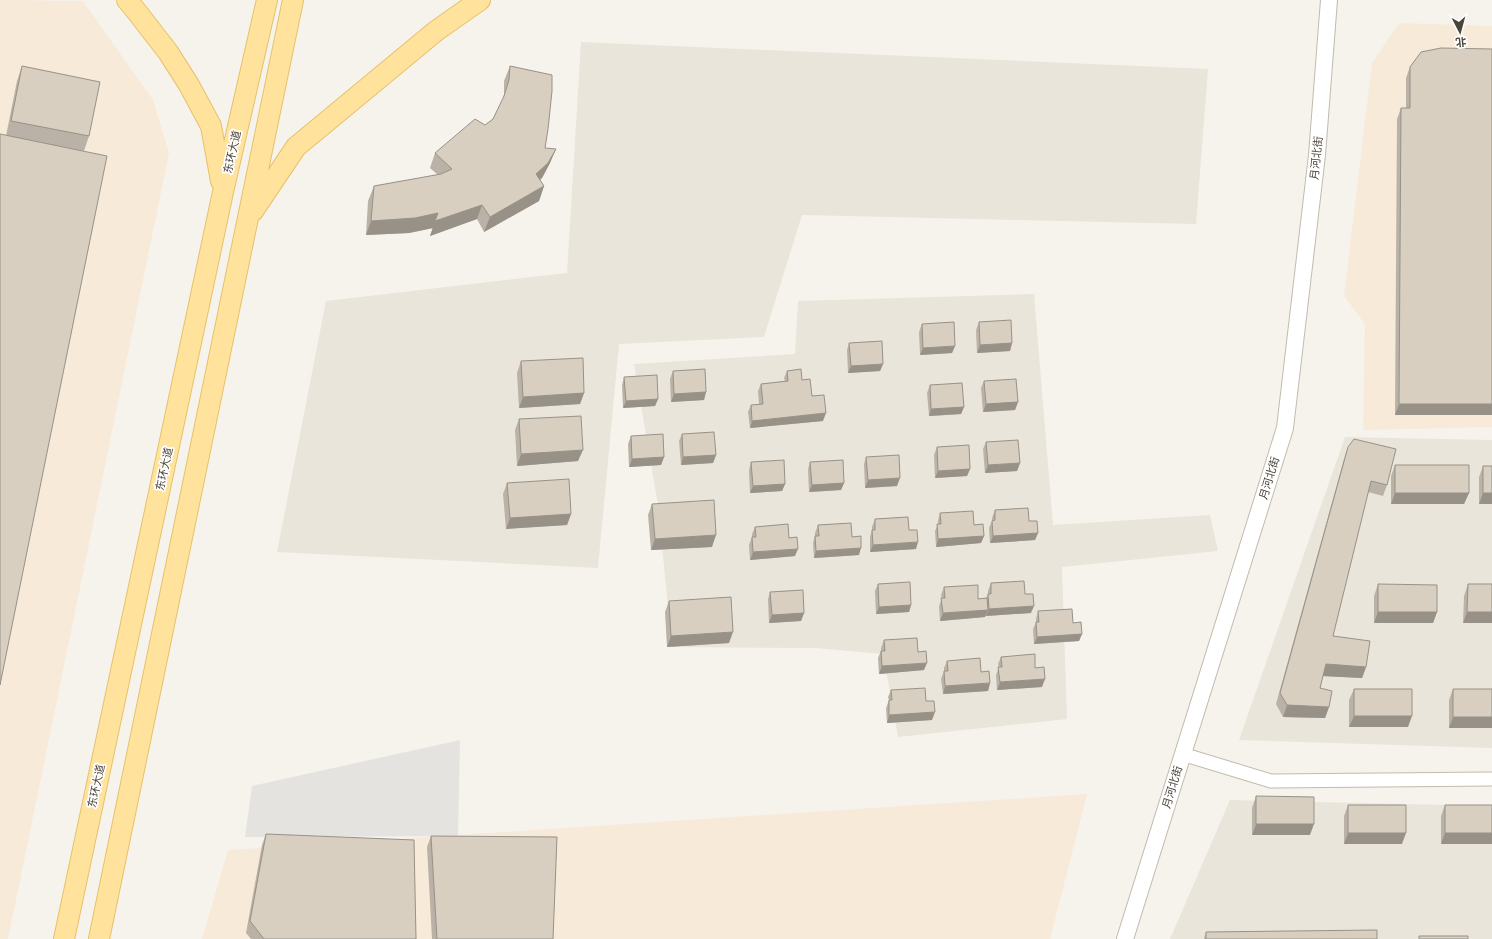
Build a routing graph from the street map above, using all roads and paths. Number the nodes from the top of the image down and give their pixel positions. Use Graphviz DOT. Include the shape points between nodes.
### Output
graph roads {
  1 [pos="127,0"];
  2 [pos="267,0"];
  3 [pos="293,0"];
  4 [pos="480,0"];
  5 [pos="1329,0"];
  6 [pos="223,192"];
  7 [pos="247,219"];
  8 [pos="1182,754"];
  9 [pos="1492,779"];
  10 [pos="64,939"];
  11 [pos="99,939"];
  12 [pos="1125,939"];
  1 -- 6 [label="main road" via="168,52 211,126"];
  2 -- 6 [label="main road, 东环大道"];
  3 -- 7 [label="main road"];
  4 -- 7 [label="main road" via="436,32 296,147"];
  5 -- 8 [label="street, 月河北街" via="1318,155 1285,428"];
  6 -- 10 [label="main road, 东环大道"];
  7 -- 11 [label="main road"];
  8 -- 9 [label="street" via="1271,781"];
  8 -- 12 [label="street, 月河北街"];
}
